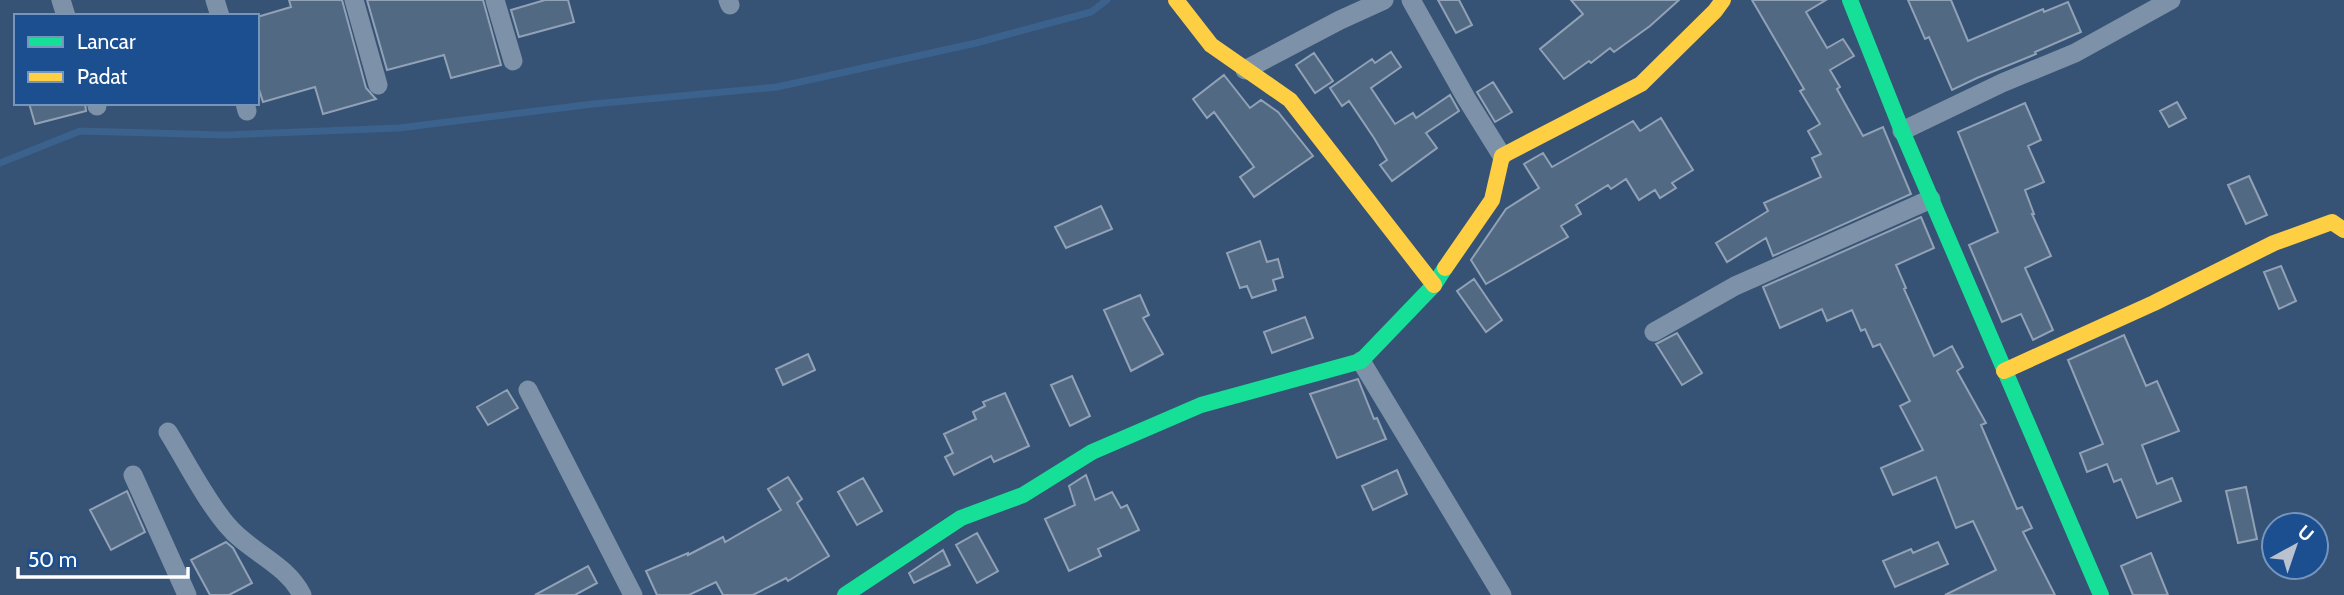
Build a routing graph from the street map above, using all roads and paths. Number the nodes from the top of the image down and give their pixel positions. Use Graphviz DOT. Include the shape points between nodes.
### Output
graph roads {
  1 [pos="354,0"];
  2 [pos="495,0"];
  3 [pos="1176,0"];
  4 [pos="1384,0"];
  5 [pos="1410,0"];
  6 [pos="1723,0"];
  7 [pos="1850,0"];
  8 [pos="2171,0"];
  9 [pos="513,61"];
  10 [pos="1245,70"];
  11 [pos="378,85"];
  12 [pos="1902,131"];
  13 [pos="1502,156"];
  14 [pos="1931,199"];
  15 [pos="2344,230"];
  16 [pos="1434,285"];
  17 [pos="1654,332"];
  18 [pos="1361,361"];
  19 [pos="2004,371"];
  20 [pos="528,390"];
  21 [pos="168,432"];
  22 [pos="133,475"];
  23 [pos="871,588"];
  24 [pos="187,595"];
  25 [pos="302,595"];
  26 [pos="633,595"];
  27 [pos="845,595"];
  28 [pos="1502,595"];
  29 [pos="2101,595"];
  1 -- 11 [label="street"];
  2 -- 9 [label="street"];
  3 -- 10 [label="street" via="1211,45"];
  4 -- 10 [label="street"];
  5 -- 13 [label="street"];
  6 -- 13 [label="street" via="1641,84"];
  7 -- 12 [label="street"];
  8 -- 12 [label="street" via="2075,53"];
  10 -- 16 [label="street" via="1290,100"];
  12 -- 14 [label="street"];
  13 -- 16 [label="street" via="1492,200"];
  14 -- 17 [label="street" via="1735,286"];
  14 -- 19 [label="street"];
  15 -- 19 [label="street" via="2332,222 2274,243"];
  16 -- 18 [label="street"];
  18 -- 23 [label="street" via="1201,405 1092,452 1023,495 961,518"];
  18 -- 28 [label="street"];
  19 -- 29 [label="street"];
  20 -- 26 [label="street"];
  21 -- 25 [label="street" via="225,523 296,582"];
  22 -- 24 [label="street"];
  23 -- 27 [label="street"];
}
